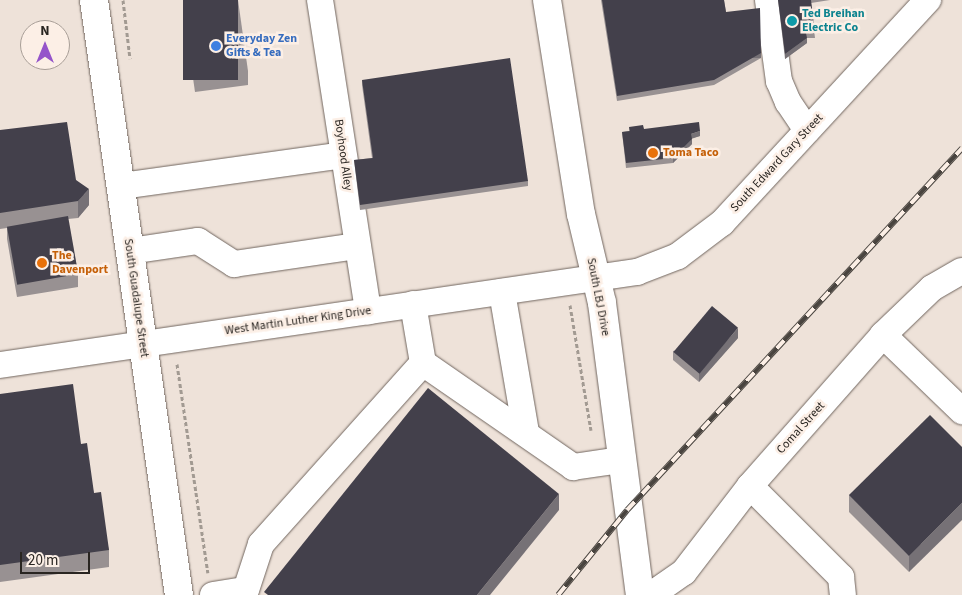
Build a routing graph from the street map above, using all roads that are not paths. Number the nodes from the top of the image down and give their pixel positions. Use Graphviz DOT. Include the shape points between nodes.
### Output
graph roads {
  1 [pos="94,0"];
  2 [pos="320,0"];
  3 [pos="547,0"];
  4 [pos="768,0"];
  5 [pos="928,0"];
  6 [pos="807,130"];
  7 [pos="343,155"];
  8 [pos="121,186"];
  9 [pos="356,246"];
  10 [pos="130,251"];
  11 [pos="962,271"];
  12 [pos="596,280"];
  13 [pos="502,292"];
  14 [pos="414,304"];
  15 [pos="368,310"];
  16 [pos="883,335"];
  17 [pos="142,344"];
  18 [pos="423,363"];
  19 [pos="0,365"];
  20 [pos="962,411"];
  21 [pos="526,434"];
  22 [pos="621,460"];
  23 [pos="750,486"];
  24 [pos="211,585"];
  25 [pos="247,592"];
  26 [pos="175,594"];
  27 [pos="640,595"];
  28 [pos="651,595"];
  29 [pos="843,595"];
  1 -- 8 [label="main road, South Guadalupe Street"];
  2 -- 7 [label="street, Boyhood Alley"];
  3 -- 12 [label="main road, South LBJ Drive" via="581,214"];
  4 -- 6 [label="street" via="779,82"];
  5 -- 6 [label="street, South Edward Gary Street"];
  6 -- 12 [label="street, South Edward Gary Street" via="722,223 678,256 638,272"];
  7 -- 8 [label="street"];
  7 -- 9 [label="street, Boyhood Alley"];
  8 -- 10 [label="main road, South Guadalupe Street"];
  9 -- 10 [label="street" via="234,264 198,241"];
  9 -- 15 [label="street, Boyhood Alley"];
  10 -- 17 [label="main road, South Guadalupe Street"];
  11 -- 16 [label="street, Comal Street" via="932,288"];
  12 -- 13 [label="street, West Martin Luther King Drive"];
  12 -- 22 [label="main road, South LBJ Drive" via="602,303"];
  13 -- 14 [label="street, West Martin Luther King Drive"];
  13 -- 21 [label="street"];
  14 -- 15 [label="street, West Martin Luther King Drive"];
  14 -- 18 [label="street"];
  15 -- 17 [label="street, West Martin Luther King Drive"];
  16 -- 20 [label="street"];
  16 -- 23 [label="street, Comal Street"];
  17 -- 19 [label="street, West Martin Luther King Drive"];
  17 -- 26 [label="main road, South Guadalupe Street"];
  18 -- 21 [label="street"];
  18 -- 25 [label="street" via="261,544"];
  21 -- 22 [label="street" via="573,466"];
  22 -- 27 [label="main road, South LBJ Drive"];
  23 -- 28 [label="street, Comal Street" via="684,572"];
  23 -- 29 [label="street" via="840,577"];
  24 -- 25 [label="street"];
}
